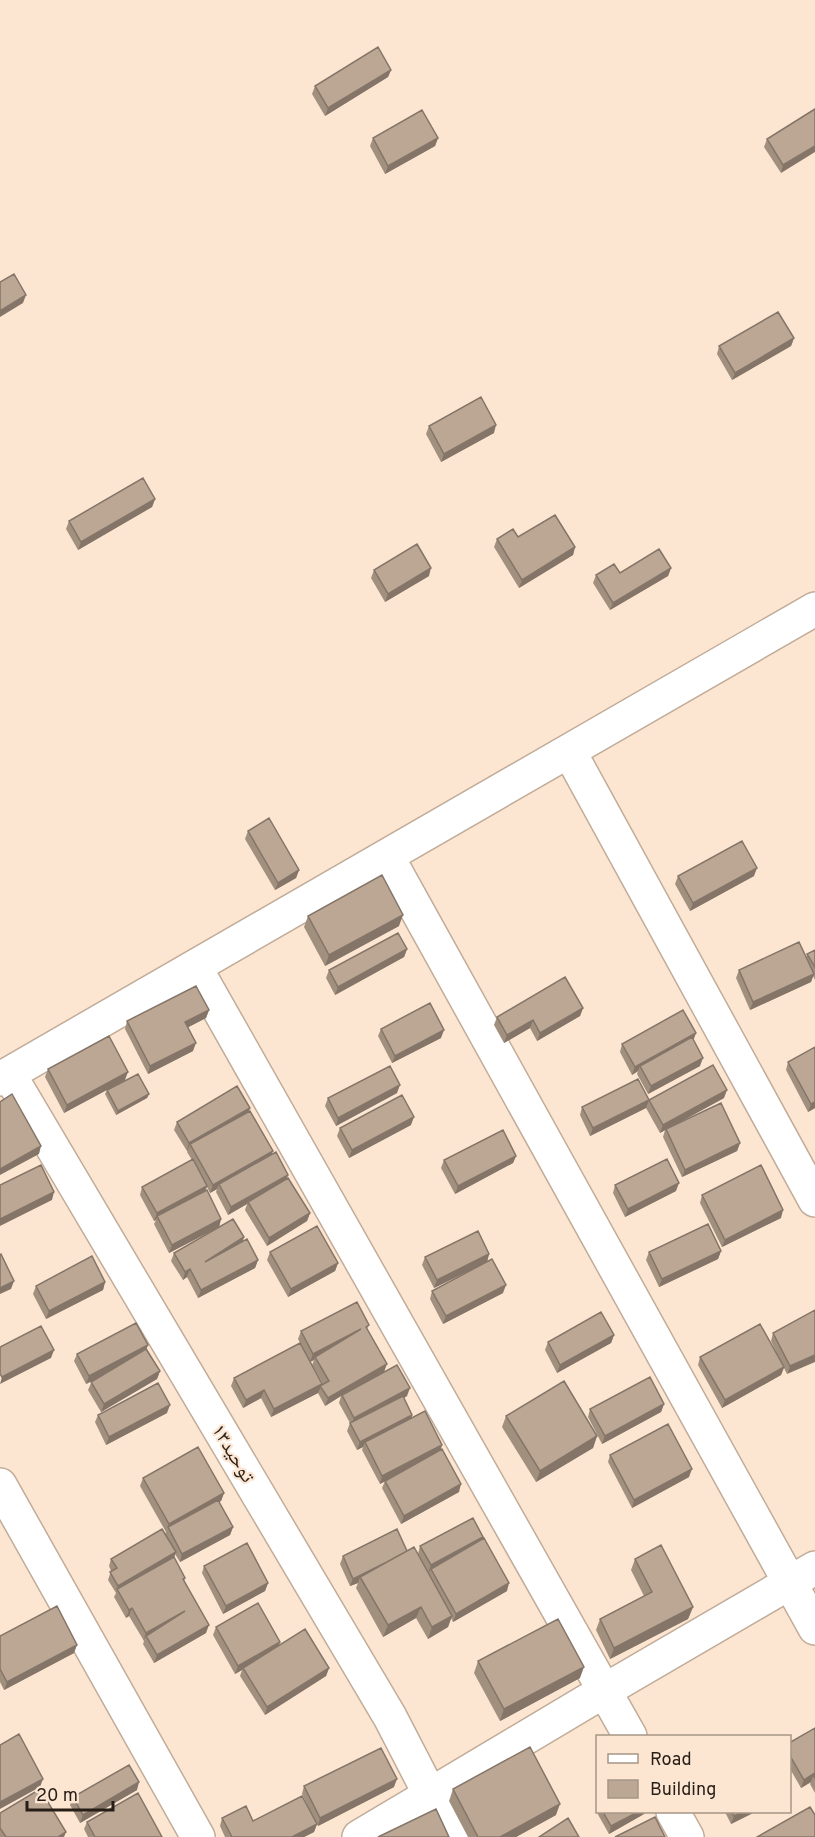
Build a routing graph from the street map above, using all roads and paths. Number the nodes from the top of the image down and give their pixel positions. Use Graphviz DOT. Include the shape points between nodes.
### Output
graph roads {
  1 [pos="815,609"];
  2 [pos="569,751"];
  3 [pos="387,856"];
  4 [pos="195,967"];
  5 [pos="4,1076"];
  6 [pos="815,1200"];
  7 [pos="0,1485"];
  8 [pos="803,1576"];
  9 [pos="815,1628"];
  10 [pos="604,1691"];
  11 [pos="629,1735"];
  12 [pos="428,1795"];
  13 [pos="674,1813"];
  14 [pos="198,1837"];
  15 [pos="359,1837"];
  16 [pos="452,1837"];
  17 [pos="687,1837"];
  1 -- 2 [label="street"];
  2 -- 3 [label="street"];
  2 -- 6 [label="street"];
  3 -- 4 [label="street"];
  3 -- 8 [label="street"];
  4 -- 5 [label="street"];
  4 -- 10 [label="street"];
  5 -- 12 [label="street, توحید۱۳" via="390,1717"];
  7 -- 14 [label="street"];
  8 -- 9 [label="street"];
  8 -- 10 [label="street"];
  10 -- 11 [label="street"];
  10 -- 12 [label="street"];
  12 -- 15 [label="street"];
  12 -- 16 [label="street, توحید۱۳"];
  13 -- 17 [label="street"];
}
